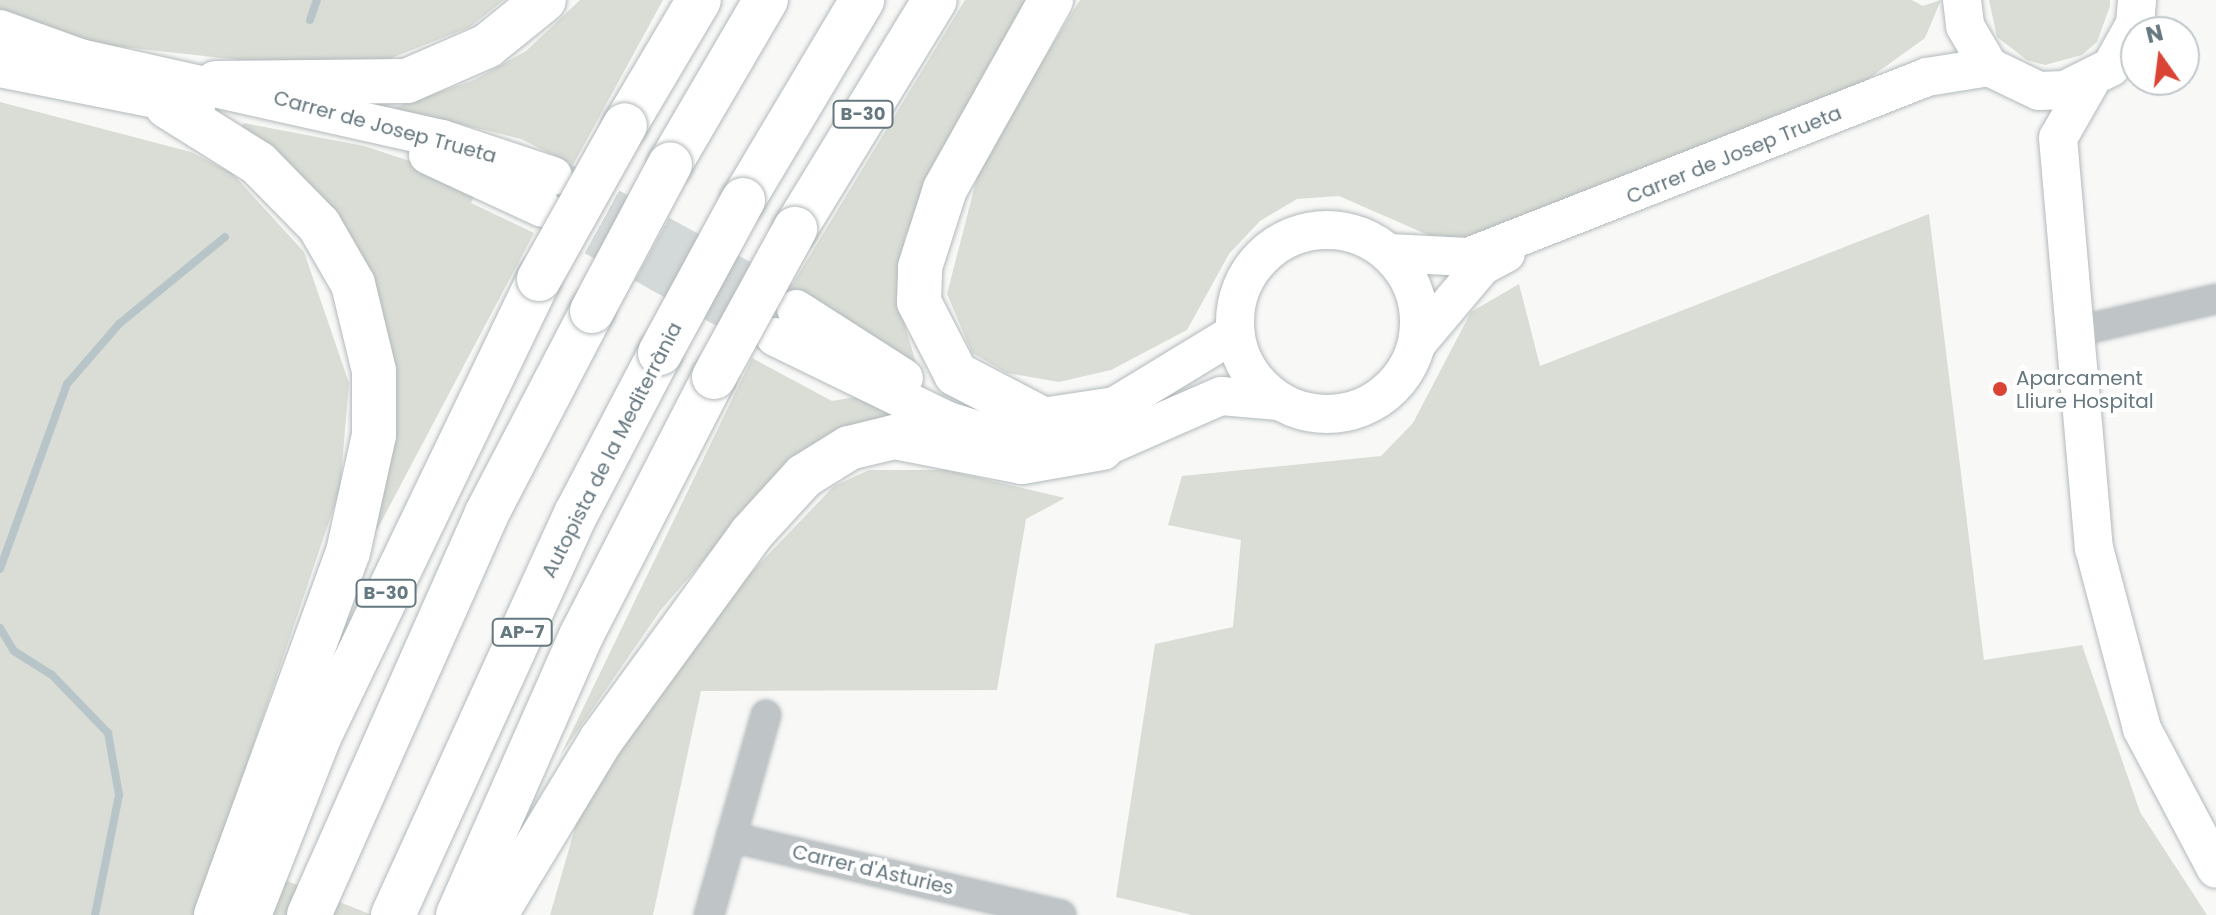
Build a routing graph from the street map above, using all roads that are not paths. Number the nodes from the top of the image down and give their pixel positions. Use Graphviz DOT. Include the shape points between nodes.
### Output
graph roads {
  1 [pos="544,0"];
  2 [pos="699,0"];
  3 [pos="766,0"];
  4 [pos="862,0"];
  5 [pos="935,0"];
  6 [pos="1051,0"];
  7 [pos="1962,1"];
  8 [pos="2142,8"];
  9 [pos="0,29"];
  10 [pos="0,68"];
  11 [pos="2001,75"];
  12 [pos="1927,77"];
  13 [pos="2090,82"];
  14 [pos="216,83"];
  15 [pos="167,106"];
  16 [pos="2058,138"];
  17 [pos="1540,234"];
  18 [pos="1389,253"];
  19 [pos="2216,299"];
  20 [pos="1235,333"];
  21 [pos="2070,333"];
  22 [pos="1418,342"];
  23 [pos="1279,401"];
  24 [pos="1046,421"];
  25 [pos="1102,448"];
  26 [pos="766,715"];
  27 [pos="731,837"];
  28 [pos="2216,869"];
  29 [pos="216,915"];
  30 [pos="249,915"];
  31 [pos="309,915"];
  32 [pos="393,915"];
  33 [pos="458,915"];
  34 [pos="495,915"];
  35 [pos="709,915"];
  36 [pos="1061,915"];
  1 -- 14 [label="highway" via="487,46 407,81"];
  2 -- 30 [label="highway, B-30, bridge" via="539,279 319,737"];
  3 -- 31 [label="highway, bridge" via="670,164 486,515"];
  4 -- 32 [label="highway, Autopista de la Mediterrània / AP-7, bridge" via="743,200 577,512"];
  5 -- 33 [label="highway, B-30, bridge" via="795,229 714,377 581,636"];
  6 -- 24 [label="highway" via="945,189 923,253 919,302 956,374"];
  7 -- 11 [label="street" via="1965,26"];
  7 -- 12 [label="street"];
  8 -- 13 [label="street" via="2126,47"];
  9 -- 14 [label="street, Carrer de Josep Trueta" via="80,58"];
  10 -- 15 [label="street, Carrer de Josep Trueta"];
  11 -- 12 [label="street, Carrer de Josep Trueta"];
  11 -- 13 [label="street, Carrer de Josep Trueta" via="2065,90"];
  11 -- 16 [label="street"];
  12 -- 17 [label="street, Carrer de Josep Trueta"];
  13 -- 16 [label="street"];
  14 -- 15 [label="street, Carrer de Josep Trueta" via="442,139 547,192 393,144"];
  15 -- 29 [label="highway" via="258,163 319,225 353,284 374,371 374,435 348,552"];
  16 -- 21 [label="street"];
  17 -- 18 [label="street, Carrer de Josep Trueta" via="1468,257"];
  17 -- 22 [label="street, Carrer de Josep Trueta" via="1482,266"];
  18 -- 20 [label="street" via="1339,230 1285,239 1245,277"];
  18 -- 22 [label="street" via="1416,293"];
  19 -- 21 [label="street"];
  20 -- 23 [label="street" via="1257,383"];
  20 -- 24 [label="street" via="1115,406"];
  21 -- 28 [label="street" via="2094,548 2115,642 2142,729"];
  22 -- 23 [label="street" via="1398,380 1364,407 1336,414"];
  23 -- 25 [label="street" via="1221,396"];
  24 -- 25 [label="street" via="975,414 786,323 997,439"];
  25 -- 34 [label="highway" via="1022,462 894,437 849,448 804,476 713,584 601,740"];
  26 -- 27 [label="street"];
  27 -- 35 [label="street"];
  27 -- 36 [label="street, Carrer d'Asturies"];
}
